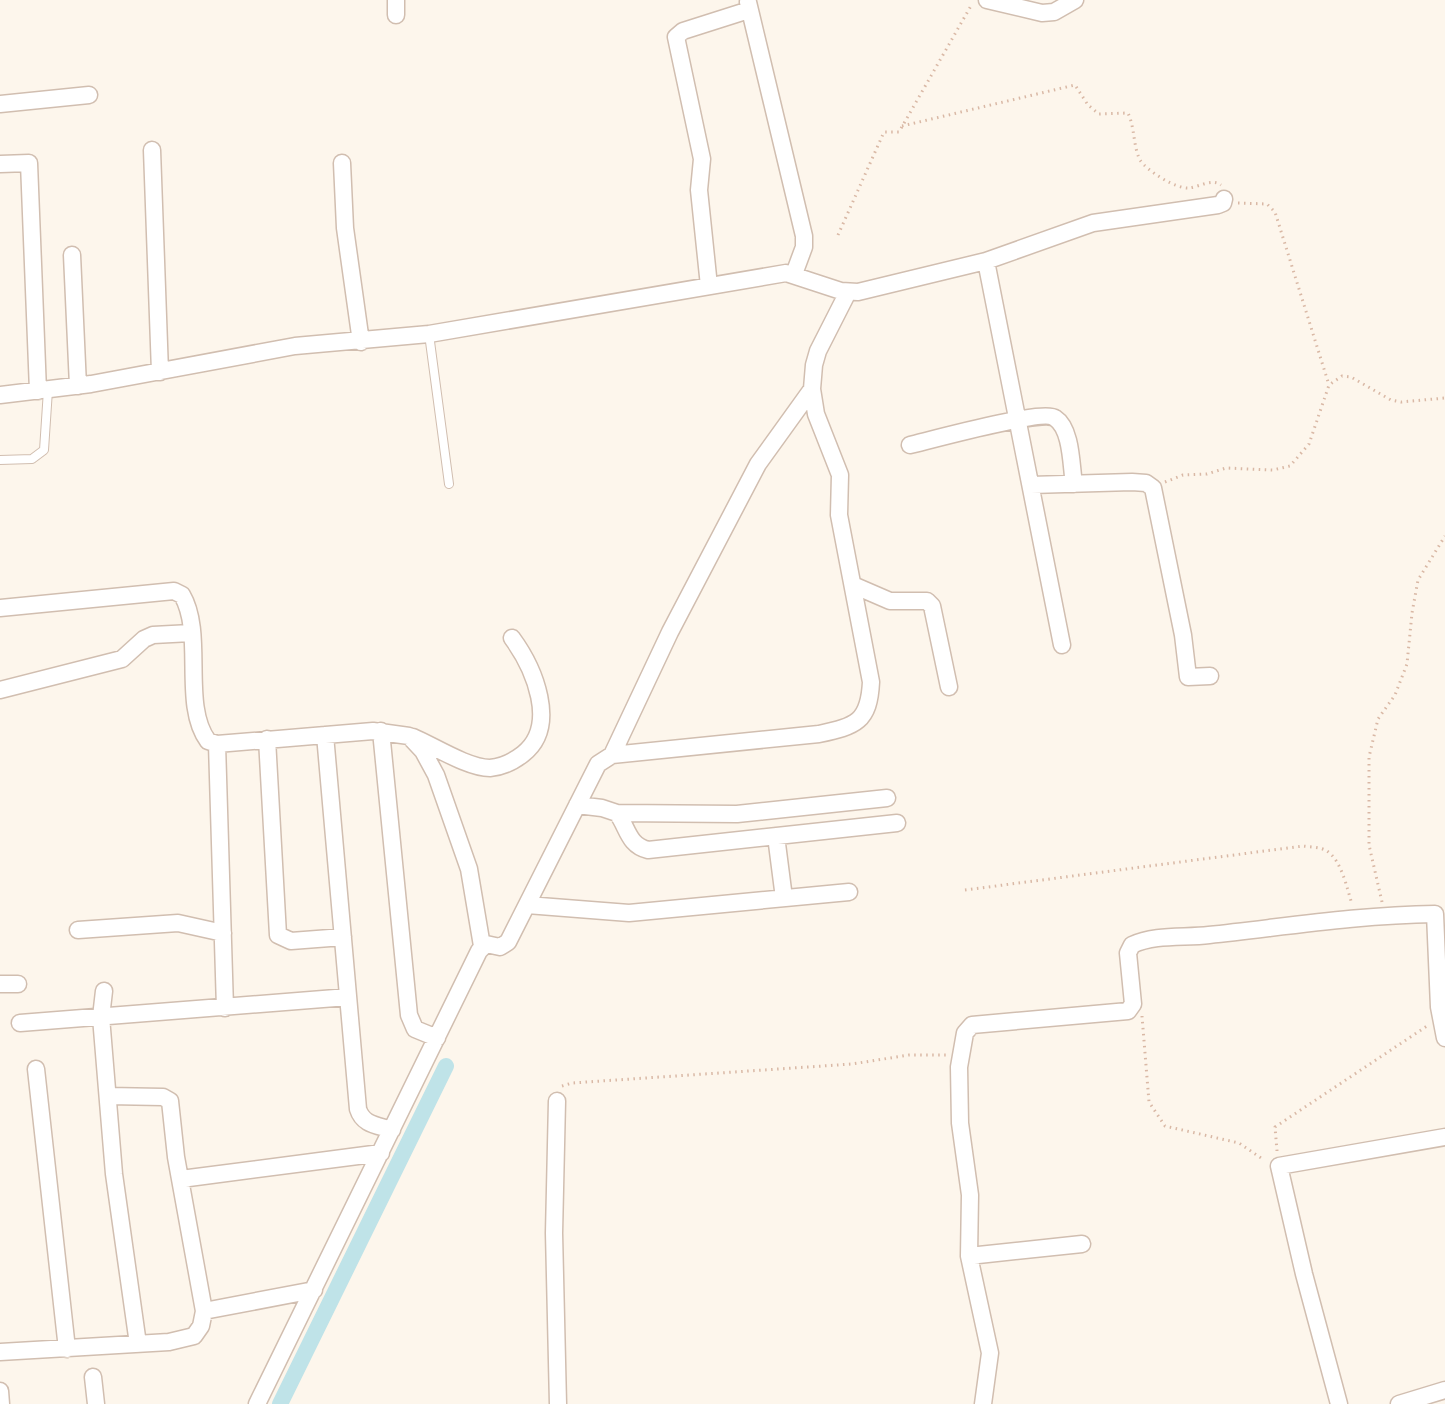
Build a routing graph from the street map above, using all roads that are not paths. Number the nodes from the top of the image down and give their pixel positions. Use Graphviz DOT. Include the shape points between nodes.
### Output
graph roads {
  1 [pos="987,0"];
  2 [pos="1075,0"];
  3 [pos="748,5"];
  4 [pos="88,95"];
  5 [pos="0,104"];
  6 [pos="152,150"];
  7 [pos="342,163"];
  8 [pos="0,164"];
  9 [pos="1224,200"];
  10 [pos="72,255"];
  11 [pos="986,261"];
  12 [pos="794,274"];
  13 [pos="709,286"];
  14 [pos="848,292"];
  15 [pos="429,334"];
  16 [pos="361,342"];
  17 [pos="160,372"];
  18 [pos="78,386"];
  19 [pos="812,389"];
  20 [pos="43,390"];
  21 [pos="0,395"];
  22 [pos="1018,420"];
  23 [pos="910,445"];
  24 [pos="0,460"];
  25 [pos="449,484"];
  26 [pos="1074,484"];
  27 [pos="1031,485"];
  28 [pos="853,585"];
  29 [pos="0,608"];
  30 [pos="191,633"];
  31 [pos="512,638"];
  32 [pos="1062,645"];
  33 [pos="1210,676"];
  34 [pos="949,687"];
  35 [pos="0,690"];
  36 [pos="381,731"];
  37 [pos="326,735"];
  38 [pos="409,736"];
  39 [pos="267,739"];
  40 [pos="217,744"];
  41 [pos="612,755"];
  42 [pos="887,798"];
  43 [pos="577,805"];
  44 [pos="617,813"];
  45 [pos="897,823"];
  46 [pos="776,836"];
  47 [pos="849,892"];
  48 [pos="783,898"];
  49 [pos="527,905"];
  50 [pos="78,930"];
  51 [pos="223,933"];
  52 [pos="342,937"];
  53 [pos="491,946"];
  54 [pos="0,984"];
  55 [pos="18,984"];
  56 [pos="104,991"];
  57 [pos="348,997"];
  58 [pos="225,1008"];
  59 [pos="100,1017"];
  60 [pos="20,1023"];
  61 [pos="437,1038"];
  62 [pos="1445,1038"];
  63 [pos="36,1069"];
  64 [pos="108,1096"];
  65 [pos="557,1101"];
  66 [pos="392,1130"];
  67 [pos="1445,1137"];
  68 [pos="381,1153"];
  69 [pos="181,1179"];
  70 [pos="1082,1244"];
  71 [pos="969,1256"];
  72 [pos="314,1290"];
  73 [pos="204,1311"];
  74 [pos="138,1344"];
  75 [pos="67,1349"];
  76 [pos="0,1352"];
  77 [pos="93,1377"];
  78 [pos="1445,1390"];
  79 [pos="0,1391"];
  80 [pos="1,1404"];
  81 [pos="96,1404"];
  82 [pos="257,1404"];
  83 [pos="558,1404"];
  84 [pos="983,1404"];
  85 [pos="1340,1404"];
  86 [pos="1400,1404"];
  1 -- 2 [label="street" via="1042,13 1054,12"];
  3 -- 12 [label="street" via="804,236"];
  3 -- 13 [label="street" via="676,37 702,159 699,190"];
  4 -- 5 [label="street"];
  6 -- 17 [label="street"];
  7 -- 16 [label="street" via="345,228"];
  8 -- 20 [label="street" via="29,163"];
  9 -- 11 [label="street" via="1218,206 1093,223"];
  10 -- 18 [label="street"];
  11 -- 14 [label="street"];
  11 -- 22 [label="street"];
  12 -- 13 [label="street"];
  12 -- 14 [label="street"];
  13 -- 15 [label="street"];
  14 -- 19 [label="street" via="818,351"];
  15 -- 16 [label="street"];
  15 -- 25 [label="lane"];
  16 -- 17 [label="street" via="295,346"];
  17 -- 18 [label="street"];
  18 -- 20 [label="street"];
  19 -- 28 [label="street" via="816,414 840,476 839,515"];
  19 -- 41 [label="street" via="758,464 670,632"];
  20 -- 21 [label="street"];
  20 -- 24 [label="lane" via="44,450 32,459"];
  22 -- 23 [label="street"];
  22 -- 26 [label="street" via="1055,417 1067,439"];
  22 -- 27 [label="street"];
  26 -- 27 [label="street"];
  26 -- 33 [label="street" via="1132,482 1153,488 1188,677"];
  27 -- 32 [label="street"];
  28 -- 34 [label="street" via="890,602 927,601 932,606"];
  28 -- 41 [label="street" via="871,682 869,705 856,723 819,734"];
  29 -- 30 [label="street" via="174,591 187,603"];
  30 -- 35 [label="street" via="153,635 122,659"];
  30 -- 40 [label="street" via="198,723 208,741"];
  31 -- 38 [label="street" via="528,659 539,700 542,720 529,750 515,761 489,768"];
  36 -- 37 [label="street"];
  36 -- 38 [label="street"];
  36 -- 61 [label="street" via="409,1015 415,1029"];
  37 -- 39 [label="street"];
  37 -- 52 [label="street"];
  38 -- 53 [label="street" via="436,775"];
  39 -- 40 [label="street"];
  39 -- 52 [label="street" via="278,936 291,941"];
  40 -- 51 [label="street"];
  41 -- 43 [label="street" via="597,764"];
  42 -- 44 [label="street" via="737,813"];
  43 -- 44 [label="street"];
  43 -- 49 [label="street"];
  44 -- 46 [label="street" via="637,847 648,850"];
  45 -- 46 [label="street"];
  46 -- 48 [label="street"];
  47 -- 48 [label="street"];
  48 -- 49 [label="street" via="629,913"];
  49 -- 53 [label="street" via="508,942"];
  50 -- 51 [label="street" via="178,923"];
  51 -- 58 [label="street"];
  52 -- 57 [label="street"];
  53 -- 61 [label="street"];
  54 -- 55 [label="street"];
  56 -- 59 [label="street"];
  57 -- 58 [label="street"];
  57 -- 66 [label="street" via="361,1118"];
  58 -- 59 [label="street"];
  59 -- 60 [label="street"];
  59 -- 64 [label="street"];
  61 -- 66 [label="street"];
  62 -- 71 [label="street" via="1435,914 1385,915 1132,945 1128,953 1133,1004 1128,1011 972,1025 965,1033 960,1055 961,1135 970,1195"];
  63 -- 75 [label="street"];
  64 -- 69 [label="street" via="163,1097 170,1101"];
  64 -- 74 [label="street" via="117,1196"];
  65 -- 83 [label="street" via="554,1233"];
  66 -- 68 [label="street"];
  67 -- 85 [label="street" via="1279,1166"];
  68 -- 69 [label="street"];
  68 -- 72 [label="street"];
  69 -- 73 [label="street"];
  70 -- 71 [label="street"];
  71 -- 84 [label="street" via="990,1353"];
  72 -- 73 [label="street"];
  72 -- 82 [label="street"];
  73 -- 74 [label="street" via="194,1336"];
  74 -- 75 [label="street"];
  75 -- 76 [label="street"];
  77 -- 81 [label="street"];
  78 -- 86 [label="street"];
  79 -- 80 [label="street"];
}
